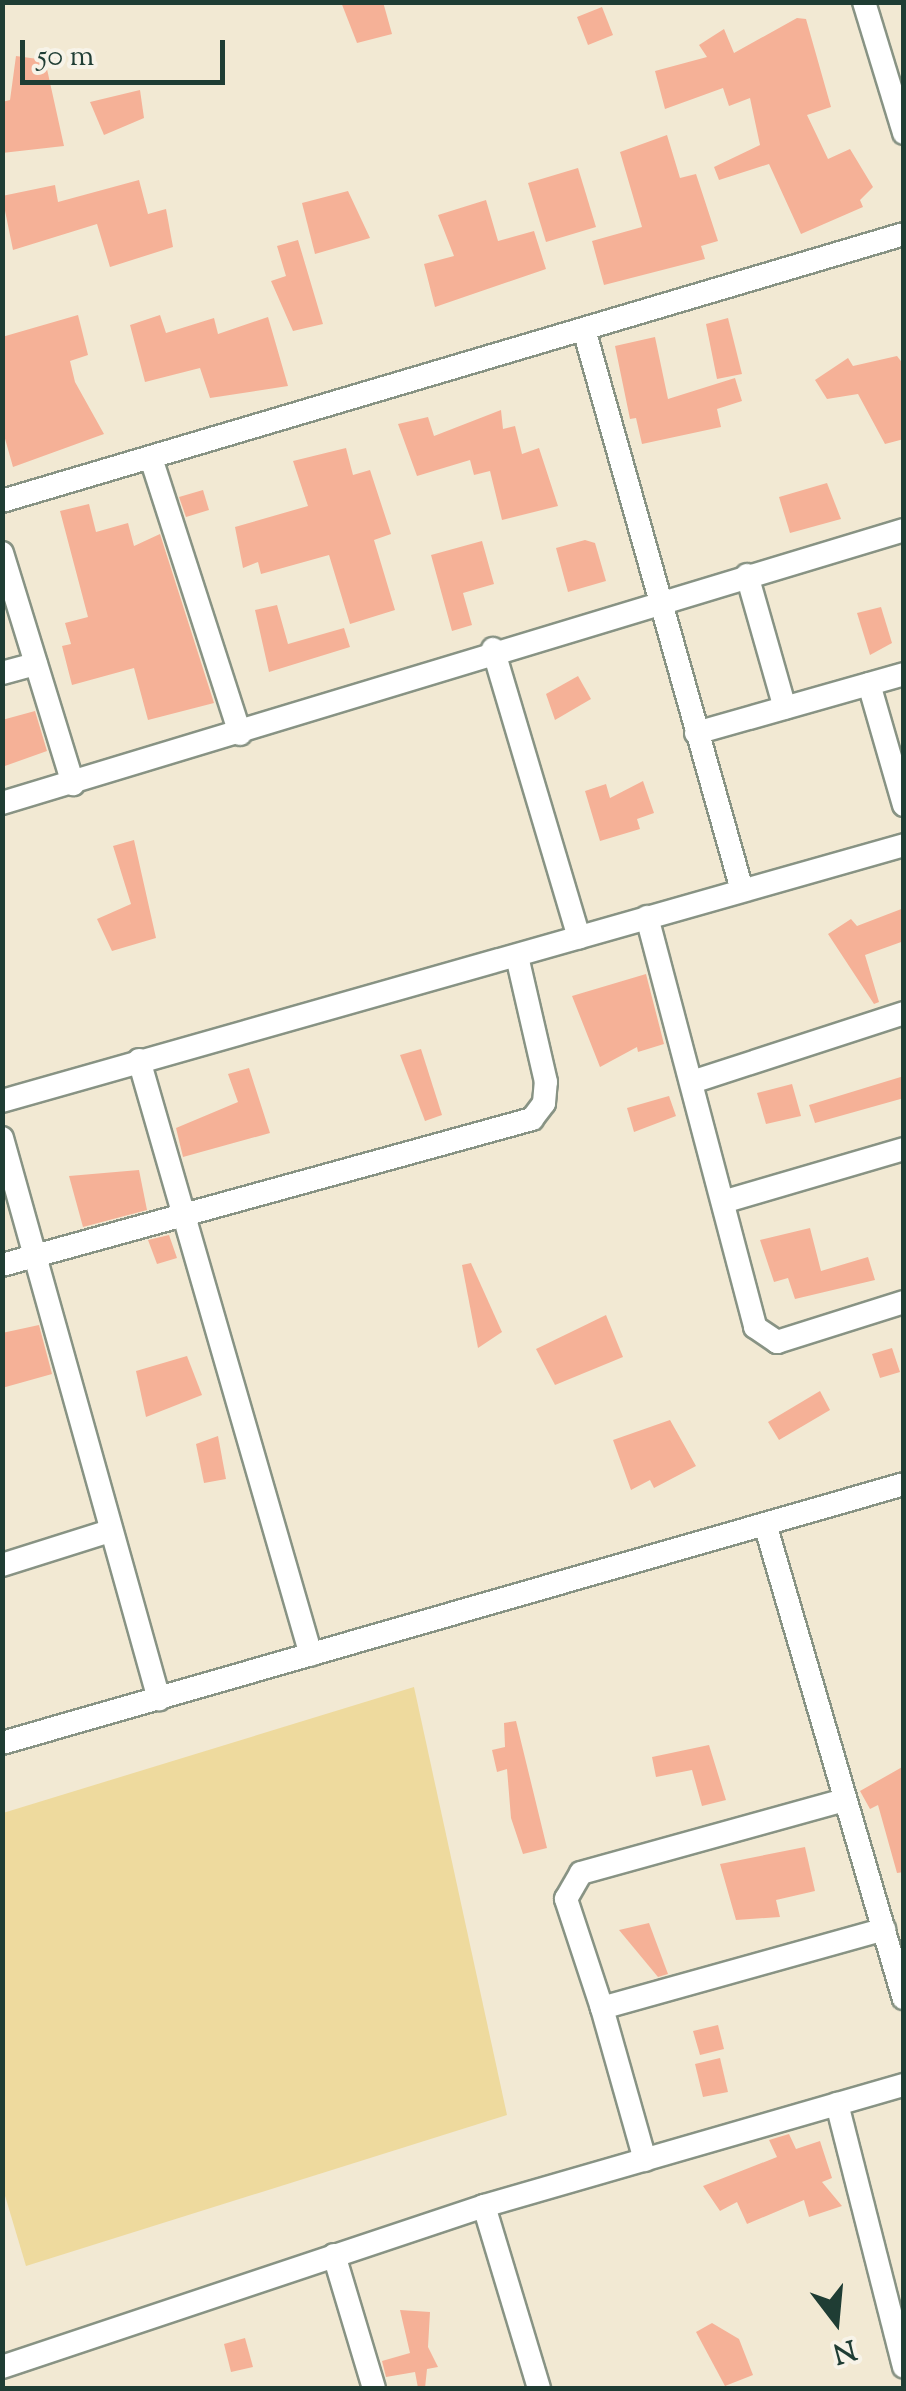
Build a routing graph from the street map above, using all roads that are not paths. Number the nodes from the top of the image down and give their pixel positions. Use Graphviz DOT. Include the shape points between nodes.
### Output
graph roads {
  1 [pos="864,2"];
  2 [pos="904,133"];
  3 [pos="904,234"];
  4 [pos="585,333"];
  5 [pos="152,458"];
  6 [pos="2,501"];
  7 [pos="904,530"];
  8 [pos="2,553"];
  9 [pos="747,575"];
  10 [pos="658,601"];
  11 [pos="493,649"];
  12 [pos="36,664"];
  13 [pos="2,673"];
  14 [pos="904,674"];
  15 [pos="869,684"];
  16 [pos="785,708"];
  17 [pos="696,733"];
  18 [pos="240,734"];
  19 [pos="73,784"];
  20 [pos="2,803"];
  21 [pos="904,805"];
  22 [pos="904,845"];
  23 [pos="742,890"];
  24 [pos="647,917"];
  25 [pos="579,938"];
  26 [pos="518,956"];
  27 [pos="904,1014"];
  28 [pos="139,1060"];
  29 [pos="695,1081"];
  30 [pos="2,1101"];
  31 [pos="2,1138"];
  32 [pos="904,1149"];
  33 [pos="726,1201"];
  34 [pos="184,1216"];
  35 [pos="30,1256"];
  36 [pos="2,1265"];
  37 [pos="904,1302"];
  38 [pos="904,1484"];
  39 [pos="764,1524"];
  40 [pos="110,1531"];
  41 [pos="2,1564"];
  42 [pos="311,1655"];
  43 [pos="159,1699"];
  44 [pos="2,1743"];
  45 [pos="844,1800"];
  46 [pos="884,1929"];
  47 [pos="904,1998"];
  48 [pos="602,2008"];
  49 [pos="904,2085"];
  50 [pos="836,2104"];
  51 [pos="645,2160"];
  52 [pos="484,2206"];
  53 [pos="334,2255"];
  54 [pos="2,2366"];
  55 [pos="904,2367"];
  56 [pos="904,2378"];
  57 [pos="374,2388"];
  58 [pos="539,2388"];
  59 [pos="900,2388"];
  1 -- 2 [label="street"];
  3 -- 4 [label="street"];
  4 -- 5 [label="street"];
  4 -- 10 [label="street"];
  5 -- 6 [label="street"];
  5 -- 18 [label="street"];
  7 -- 9 [label="street"];
  8 -- 12 [label="street"];
  9 -- 10 [label="street"];
  9 -- 16 [label="street"];
  10 -- 11 [label="street"];
  10 -- 17 [label="street"];
  11 -- 18 [label="street"];
  11 -- 25 [label="street"];
  12 -- 13 [label="street"];
  12 -- 19 [label="street"];
  14 -- 15 [label="street"];
  15 -- 16 [label="street"];
  15 -- 21 [label="street"];
  16 -- 17 [label="street"];
  17 -- 23 [label="street"];
  18 -- 19 [label="street"];
  19 -- 20 [label="street"];
  22 -- 23 [label="street"];
  23 -- 24 [label="street"];
  24 -- 25 [label="street"];
  24 -- 29 [label="street"];
  25 -- 26 [label="street"];
  26 -- 28 [label="street"];
  26 -- 34 [label="street" via="546,1082 544,1104 532,1119"];
  27 -- 29 [label="street"];
  28 -- 30 [label="street"];
  28 -- 34 [label="street"];
  29 -- 33 [label="street"];
  31 -- 35 [label="street"];
  32 -- 33 [label="street"];
  33 -- 37 [label="street" via="763,1338 777,1342"];
  34 -- 35 [label="street"];
  34 -- 42 [label="street"];
  35 -- 36 [label="street"];
  35 -- 40 [label="street"];
  38 -- 39 [label="street"];
  39 -- 42 [label="street"];
  39 -- 45 [label="street"];
  40 -- 41 [label="street"];
  40 -- 43 [label="street"];
  42 -- 43 [label="street"];
  43 -- 44 [label="street"];
  45 -- 46 [label="street"];
  45 -- 48 [label="street" via="581,1872 566,1898"];
  46 -- 47 [label="street"];
  46 -- 48 [label="street"];
  48 -- 51 [label="street"];
  49 -- 50 [label="street"];
  50 -- 51 [label="street"];
  50 -- 55 [label="street"];
  51 -- 52 [label="street"];
  52 -- 53 [label="street"];
  52 -- 58 [label="street"];
  53 -- 54 [label="street"];
  53 -- 57 [label="street"];
  56 -- 59 [label="street"];
}
